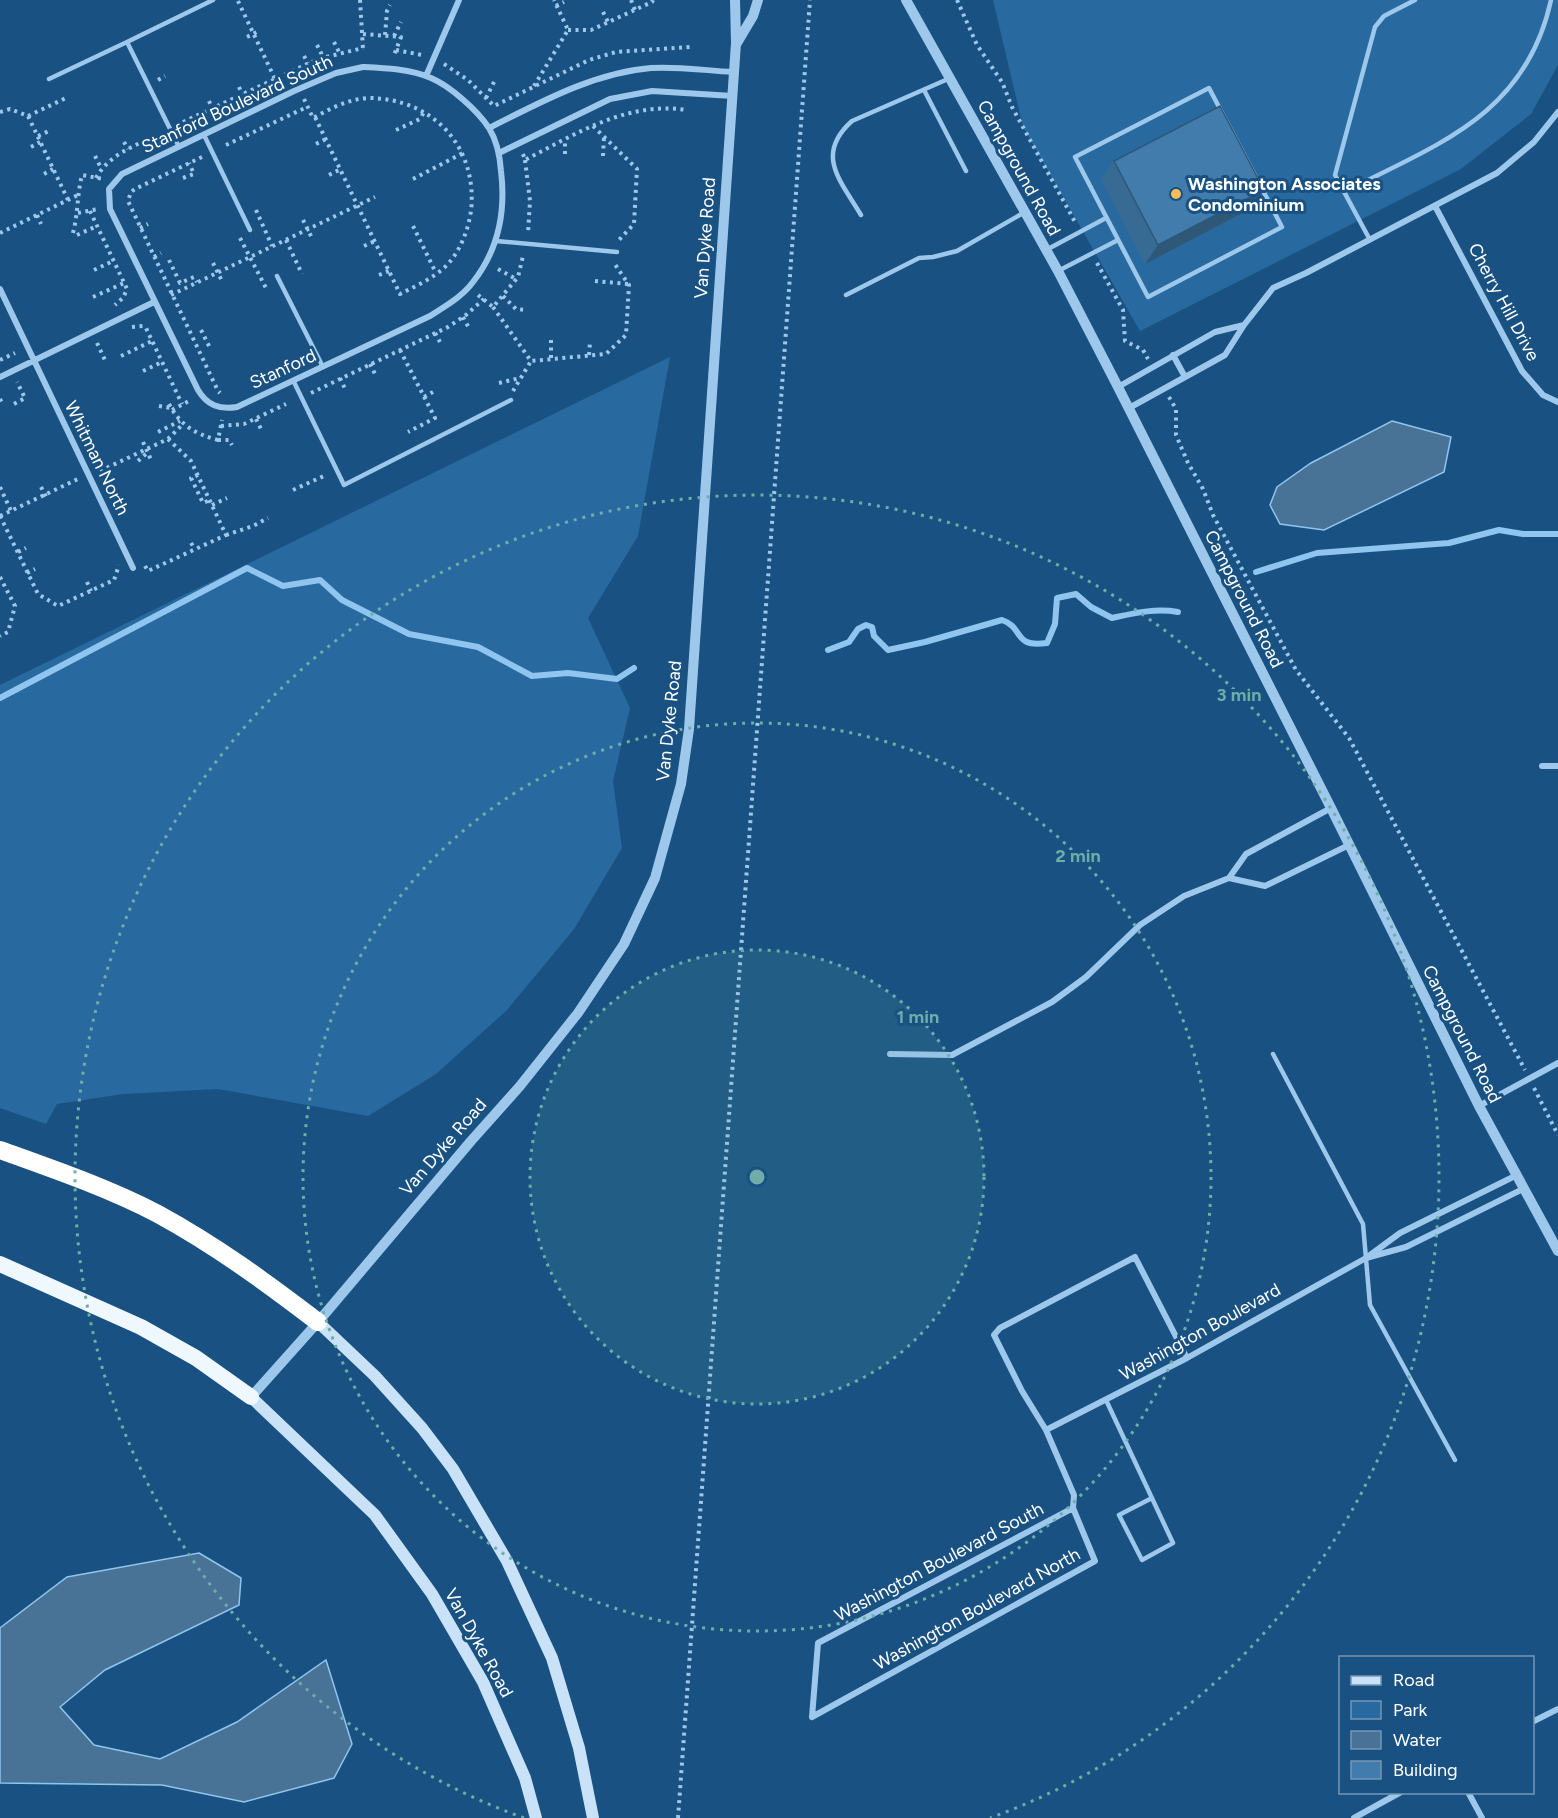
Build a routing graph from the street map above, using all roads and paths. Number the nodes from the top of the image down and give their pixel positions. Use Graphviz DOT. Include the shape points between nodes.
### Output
graph roads {
  1 [pos="213,0"];
  2 [pos="360,0"];
  3 [pos="459,0"];
  4 [pos="554,0"];
  5 [pos="631,0"];
  6 [pos="653,0"];
  7 [pos="735,0"];
  8 [pos="758,0"];
  9 [pos="810,0"];
  10 [pos="906,0"];
  11 [pos="957,0"];
  12 [pos="1415,0"];
  13 [pos="1551,0"];
  14 [pos="238,1"];
  15 [pos="564,2"];
  16 [pos="390,5"];
  17 [pos="556,6"];
  18 [pos="635,10"];
  19 [pos="603,12"];
  20 [pos="401,22"];
  21 [pos="608,22"];
  22 [pos="567,30"];
  23 [pos="259,31"];
  24 [pos="363,33"];
  25 [pos="253,34"];
  26 [pos="385,35"];
  27 [pos="394,36"];
  28 [pos="247,37"];
  29 [pos="127,42"];
  30 [pos="334,42"];
  31 [pos="736,43"];
  32 [pos="317,45"];
  33 [pos="363,48"];
  34 [pos="339,52"];
  35 [pos="422,55"];
  36 [pos="304,56"];
  37 [pos="363,56"];
  38 [pos="323,57"];
  39 [pos="308,63"];
  40 [pos="444,64"];
  41 [pos="734,72"];
  42 [pos="165,76"];
  43 [pos="426,76"];
  44 [pos="49,78"];
  45 [pos="951,78"];
  46 [pos="275,79"];
  47 [pos="158,80"];
  48 [pos="495,80"];
  49 [pos="534,86"];
  50 [pos="239,87"];
  51 [pos="924,90"];
  52 [pos="242,94"];
  53 [pos="732,96"];
  54 [pos="66,98"];
  55 [pos="486,98"];
  56 [pos="304,99"];
  57 [pos="209,101"];
  58 [pos="494,106"];
  59 [pos="307,107"];
  60 [pos="212,108"];
  61 [pos="687,110"];
  62 [pos="0,112"];
  63 [pos="424,112"];
  64 [pos="1558,112"];
  65 [pos="28,116"];
  66 [pos="315,117"];
  67 [pos="183,122"];
  68 [pos="593,126"];
  69 [pos="489,128"];
  70 [pos="260,129"];
  71 [pos="51,130"];
  72 [pos="396,130"];
  73 [pos="204,135"];
  74 [pos="38,136"];
  75 [pos="155,136"];
  76 [pos="263,136"];
  77 [pos="604,136"];
  78 [pos="326,139"];
  79 [pos="566,139"];
  80 [pos="40,142"];
  81 [pos="124,142"];
  82 [pos="315,144"];
  83 [pos="226,145"];
  84 [pos="31,147"];
  85 [pos="178,147"];
  86 [pos="128,149"];
  87 [pos="462,153"];
  88 [pos="499,153"];
  89 [pos="522,154"];
  90 [pos="565,154"];
  91 [pos="95,156"];
  92 [pos="603,156"];
  93 [pos="202,157"];
  94 [pos="525,160"];
  95 [pos="189,163"];
  96 [pos="53,169"];
  97 [pos="101,169"];
  98 [pos="341,169"];
  99 [pos="966,171"];
  100 [pos="170,172"];
  101 [pos="44,174"];
  102 [pos="329,175"];
  103 [pos="96,178"];
  104 [pos="183,178"];
  105 [pos="413,178"];
  106 [pos="104,179"];
  107 [pos="173,180"];
  108 [pos="528,181"];
  109 [pos="537,181"];
  110 [pos="1344,192"];
  111 [pos="78,195"];
  112 [pos="375,197"];
  113 [pos="68,200"];
  114 [pos="129,205"];
  115 [pos="358,205"];
  116 [pos="1435,206"];
  117 [pos="122,207"];
  118 [pos="99,209"];
  119 [pos="256,210"];
  120 [pos="90,211"];
  121 [pos="1024,212"];
  122 [pos="78,213"];
  123 [pos="34,215"];
  124 [pos="861,215"];
  125 [pos="1106,218"];
  126 [pos="303,220"];
  127 [pos="41,224"];
  128 [pos="148,224"];
  129 [pos="97,226"];
  130 [pos="413,226"];
  131 [pos="140,228"];
  132 [pos="250,230"];
  133 [pos="307,230"];
  134 [pos="237,231"];
  135 [pos="1080,232"];
  136 [pos="0,233"];
  137 [pos="528,235"];
  138 [pos="312,238"];
  139 [pos="286,240"];
  140 [pos="607,240"];
  141 [pos="1118,240"];
  142 [pos="1370,240"];
  143 [pos="375,241"];
  144 [pos="496,241"];
  145 [pos="273,246"];
  146 [pos="364,246"];
  147 [pos="1046,250"];
  148 [pos="617,252"];
  149 [pos="161,253"];
  150 [pos="1092,253"];
  151 [pos="523,256"];
  152 [pos="154,257"];
  153 [pos="249,257"];
  154 [pos="169,260"];
  155 [pos="113,261"];
  156 [pos="606,262"];
  157 [pos="213,263"];
  158 [pos="498,269"];
  159 [pos="94,270"];
  160 [pos="389,271"];
  161 [pos="1058,272"];
  162 [pos="217,273"];
  163 [pos="302,273"];
  164 [pos="436,273"];
  165 [pos="379,275"];
  166 [pos="277,276"];
  167 [pos="516,279"];
  168 [pos="222,281"];
  169 [pos="595,281"];
  170 [pos="196,282"];
  171 [pos="124,283"];
  172 [pos="629,285"];
  173 [pos="0,290"];
  174 [pos="267,290"];
  175 [pos="172,294"];
  176 [pos="478,295"];
  177 [pos="846,295"];
  178 [pos="504,296"];
  179 [pos="93,297"];
  180 [pos="165,297"];
  181 [pos="484,299"];
  182 [pos="154,302"];
  183 [pos="493,307"];
  184 [pos="106,309"];
  185 [pos="527,310"];
  186 [pos="463,317"];
  187 [pos="1244,325"];
  188 [pos="130,328"];
  189 [pos="469,328"];
  190 [pos="201,330"];
  191 [pos="435,333"];
  192 [pos="206,340"];
  193 [pos="551,340"];
  194 [pos="152,341"];
  195 [pos="440,342"];
  196 [pos="590,342"];
  197 [pos="196,345"];
  198 [pos="89,348"];
  199 [pos="211,350"];
  200 [pos="400,350"];
  201 [pos="15,353"];
  202 [pos="589,355"];
  203 [pos="1173,355"];
  204 [pos="121,356"];
  205 [pos="551,358"];
  206 [pos="0,360"];
  207 [pos="34,360"];
  208 [pos="105,360"];
  209 [pos="531,361"];
  210 [pos="162,362"];
  211 [pos="370,364"];
  212 [pos="323,367"];
  213 [pos="1152,367"];
  214 [pos="143,371"];
  215 [pos="376,376"];
  216 [pos="0,377"];
  217 [pos="1185,377"];
  218 [pos="340,378"];
  219 [pos="521,378"];
  220 [pos="293,381"];
  221 [pos="17,382"];
  222 [pos="499,383"];
  223 [pos="1118,387"];
  224 [pos="1165,388"];
  225 [pos="346,391"];
  226 [pos="433,392"];
  227 [pos="310,393"];
  228 [pos="229,394"];
  229 [pos="505,395"];
  230 [pos="424,397"];
  231 [pos="0,399"];
  232 [pos="511,400"];
  233 [pos="189,401"];
  234 [pos="1558,402"];
  235 [pos="14,404"];
  236 [pos="182,404"];
  237 [pos="286,404"];
  238 [pos="3,405"];
  239 [pos="159,406"];
  240 [pos="171,407"];
  241 [pos="1129,408"];
  242 [pos="256,419"];
  243 [pos="222,420"];
  244 [pos="182,423"];
  245 [pos="221,426"];
  246 [pos="262,431"];
  247 [pos="158,432"];
  248 [pos="408,432"];
  249 [pos="168,439"];
  250 [pos="218,440"];
  251 [pos="143,442"];
  252 [pos="232,445"];
  253 [pos="147,451"];
  254 [pos="134,459"];
  255 [pos="152,462"];
  256 [pos="100,471"];
  257 [pos="198,474"];
  258 [pos="326,475"];
  259 [pos="80,478"];
  260 [pos="0,487"];
  261 [pos="41,487"];
  262 [pos="204,488"];
  263 [pos="293,490"];
  264 [pos="197,491"];
  265 [pos="45,495"];
  266 [pos="227,498"];
  267 [pos="48,500"];
  268 [pos="210,500"];
  269 [pos="212,505"];
  270 [pos="11,511"];
  271 [pos="0,516"];
  272 [pos="268,518"];
  273 [pos="226,535"];
  274 [pos="191,543"];
  275 [pos="26,548"];
  276 [pos="195,549"];
  277 [pos="177,551"];
  278 [pos="18,552"];
  279 [pos="114,555"];
  280 [pos="180,556"];
  281 [pos="144,562"];
  282 [pos="133,568"];
  283 [pos="35,569"];
  284 [pos="27,573"];
  285 [pos="0,577"];
  286 [pos="87,582"];
  287 [pos="2,586"];
  288 [pos="91,591"];
  289 [pos="0,636"];
  290 [pos="1542,766"];
  291 [pos="1558,766"];
  292 [pos="1331,808"];
  293 [pos="1349,845"];
  294 [pos="1229,878"];
  295 [pos="890,1054"];
  296 [pos="1273,1054"];
  297 [pos="1558,1063"];
  298 [pos="1529,1079"];
  299 [pos="1535,1091"];
  300 [pos="1479,1106"];
  301 [pos="1558,1135"];
  302 [pos="0,1150"];
  303 [pos="1517,1175"];
  304 [pos="1525,1188"];
  305 [pos="1558,1251"];
  306 [pos="1366,1258"];
  307 [pos="0,1264"];
  308 [pos="318,1322"];
  309 [pos="1187,1358"];
  310 [pos="251,1397"];
  311 [pos="1106,1400"];
  312 [pos="1046,1430"];
  313 [pos="1455,1460"];
  314 [pos="1152,1498"];
  315 [pos="1073,1508"];
  316 [pos="1558,1708"];
  317 [pos="812,1717"];
  318 [pos="1534,1721"];
  319 [pos="1397,1794"];
  320 [pos="1469,1794"];
  321 [pos="536,1818"];
  322 [pos="593,1818"];
  323 [pos="678,1818"];
  324 [pos="1354,1818"];
  325 [pos="1482,1818"];
  1 -- 29 [label="lane"];
  2 -- 24 [label="path"];
  3 -- 43 [label="street"];
  4 -- 17 [label="path"];
  5 -- 18 [label="path"];
  6 -- 18 [label="path"];
  7 -- 31 [label="street, Van Dyke Road"];
  8 -- 31 [label="street, Van Dyke Road"];
  9 -- 323 [label="path"];
  10 -- 45 [label="street, Campground Road"];
  11 -- 135 [label="path" via="977,45 1002,82"];
  12 -- 110 [label="lane" via="1384,16 1372,35 1335,175"];
  13 -- 110 [label="lane" via="1537,48 1526,66 1477,121"];
  14 -- 25 [label="path"];
  15 -- 17 [label="path"];
  16 -- 26 [label="path"];
  17 -- 22 [label="path"];
  18 -- 21 [label="path"];
  19 -- 21 [label="path"];
  20 -- 27 [label="path"];
  21 -- 22 [label="path" via="591,30"];
  22 -- 49 [label="path"];
  23 -- 25 [label="path"];
  24 -- 26 [label="path"];
  24 -- 33 [label="path"];
  25 -- 28 [label="path"];
  25 -- 46 [label="path"];
  26 -- 27 [label="path"];
  27 -- 35 [label="path" via="400,37 395,52"];
  29 -- 44 [label="lane"];
  29 -- 85 [label="lane"];
  30 -- 34 [label="path"];
  31 -- 41 [label="street, Van Dyke Road"];
  32 -- 38 [label="path"];
  33 -- 34 [label="path"];
  33 -- 37 [label="path"];
  34 -- 38 [label="path"];
  36 -- 39 [label="path"];
  38 -- 39 [label="path"];
  39 -- 46 [label="path"];
  40 -- 55 [label="path"];
  41 -- 53 [label="street, Van Dyke Road"];
  41 -- 69 [label="street" via="652,68 598,77"];
  42 -- 47 [label="path"];
  43 -- 69 [label="street, Stanford Boulevard South" via="462,99"];
  43 -- 73 [label="street, Stanford Boulevard South" via="393,69 348,70"];
  45 -- 51 [label="lane"];
  45 -- 121 [label="street, Campground Road"];
  46 -- 52 [label="path"];
  48 -- 55 [label="path"];
  50 -- 52 [label="path"];
  51 -- 99 [label="lane"];
  51 -- 124 [label="lane" via="852,121 836,140 832,164"];
  52 -- 60 [label="path"];
  53 -- 88 [label="street" via="652,91 610,99"];
  53 -- 308 [label="street, Van Dyke Road" via="689,729 681,784 655,878 624,944 578,1013"];
  54 -- 65 [label="path"];
  55 -- 58 [label="path"];
  56 -- 59 [label="path"];
  57 -- 60 [label="path"];
  59 -- 66 [label="path"];
  59 -- 70 [label="path"];
  60 -- 67 [label="path"];
  61 -- 68 [label="path" via="644,109"];
  62 -- 65 [label="path" via="10,109"];
  63 -- 66 [label="path" via="403,103 366,98"];
  63 -- 72 [label="path"];
  63 -- 87 [label="path" via="447,131"];
  64 -- 116 [label="street" via="1534,142 1497,173"];
  65 -- 74 [label="path"];
  66 -- 78 [label="path"];
  68 -- 77 [label="path"];
  68 -- 79 [label="path"];
  69 -- 88 [label="street, Stanford"];
  70 -- 76 [label="path"];
  70 -- 83 [label="path"];
  71 -- 74 [label="path"];
  73 -- 85 [label="street, Stanford Boulevard South"];
  73 -- 132 [label="lane"];
  74 -- 80 [label="path"];
  75 -- 86 [label="path"];
  77 -- 92 [label="path"];
  77 -- 140 [label="path" via="637,169 634,224 618,241"];
  78 -- 82 [label="path"];
  78 -- 98 [label="path"];
  79 -- 90 [label="path"];
  79 -- 94 [label="path"];
  80 -- 84 [label="path"];
  80 -- 96 [label="path"];
  81 -- 86 [label="path"];
  85 -- 182 [label="street, Stanford Boulevard South" via="122,174 109,189 110,209"];
  86 -- 97 [label="path"];
  87 -- 105 [label="path"];
  87 -- 164 [label="path" via="471,176 469,223 456,252"];
  88 -- 144 [label="street, Stanford" via="504,200"];
  89 -- 94 [label="path"];
  91 -- 97 [label="path"];
  93 -- 95 [label="path"];
  94 -- 108 [label="path"];
  95 -- 100 [label="path"];
  95 -- 104 [label="path" via="194,174"];
  96 -- 101 [label="path"];
  96 -- 113 [label="path"];
  97 -- 103 [label="path"];
  98 -- 102 [label="path"];
  98 -- 115 [label="path"];
  100 -- 107 [label="path"];
  100 -- 114 [label="path" via="135,189"];
  103 -- 106 [label="path"];
  103 -- 111 [label="path" via="82,175"];
  108 -- 109 [label="path"];
  108 -- 137 [label="path"];
  110 -- 142 [label="lane"];
  111 -- 113 [label="path"];
  111 -- 122 [label="path"];
  112 -- 115 [label="path"];
  113 -- 123 [label="path"];
  114 -- 117 [label="path"];
  114 -- 131 [label="path"];
  115 -- 133 [label="path"];
  115 -- 143 [label="path"];
  116 -- 142 [label="street"];
  116 -- 234 [label="street, Cherry Hill Drive" via="1522,371 1543,395"];
  118 -- 120 [label="path"];
  119 -- 145 [label="path"];
  120 -- 122 [label="path"];
  120 -- 129 [label="path"];
  121 -- 147 [label="street, Campground Road"];
  121 -- 177 [label="lane" via="957,251 919,258"];
  122 -- 129 [label="path" via="75,234"];
  123 -- 127 [label="path"];
  123 -- 136 [label="path"];
  125 -- 135 [label="lane"];
  125 -- 141 [label="lane"];
  125 -- 141 [label="lane" via="1075,158 1209,88 1282,227 1148,297"];
  126 -- 133 [label="path"];
  128 -- 131 [label="path"];
  129 -- 155 [label="path"];
  130 -- 164 [label="path"];
  131 -- 152 [label="path"];
  133 -- 138 [label="path"];
  133 -- 139 [label="path"];
  134 -- 153 [label="path"];
  135 -- 147 [label="lane"];
  139 -- 145 [label="path"];
  139 -- 163 [label="path"];
  141 -- 150 [label="lane"];
  142 -- 187 [label="street" via="1273,288"];
  143 -- 146 [label="path"];
  143 -- 160 [label="path"];
  144 -- 148 [label="lane"];
  144 -- 212 [label="street, Stanford" via="472,284 456,299 430,316"];
  145 -- 153 [label="path"];
  147 -- 161 [label="street, Campground Road"];
  149 -- 152 [label="path"];
  150 -- 161 [label="lane"];
  150 -- 213 [label="path" via="1123,310 1125,341 1143,350"];
  151 -- 167 [label="path"];
  152 -- 175 [label="path"];
  153 -- 162 [label="path"];
  153 -- 174 [label="path"];
  154 -- 170 [label="path" via="180,284 194,277"];
  155 -- 159 [label="path"];
  155 -- 171 [label="path"];
  156 -- 172 [label="path" via="616,263"];
  157 -- 162 [label="path"];
  158 -- 167 [label="path"];
  160 -- 164 [label="path" via="400,294"];
  160 -- 165 [label="path"];
  161 -- 223 [label="street, Campground Road"];
  162 -- 168 [label="path"];
  162 -- 170 [label="path"];
  166 -- 212 [label="lane"];
  167 -- 178 [label="path"];
  169 -- 172 [label="path"];
  170 -- 175 [label="path"];
  171 -- 179 [label="path"];
  171 -- 184 [label="path" via="127,289 123,297"];
  172 -- 202 [label="path" via="626,335 606,354"];
  173 -- 207 [label="street, Whitman North"];
  175 -- 180 [label="path"];
  175 -- 197 [label="path"];
  176 -- 181 [label="path"];
  178 -- 183 [label="path"];
  178 -- 185 [label="path" via="516,309"];
  181 -- 183 [label="path"];
  181 -- 186 [label="path"];
  182 -- 207 [label="street"];
  182 -- 220 [label="street, Stanford" via="204,400 226,409 237,407"];
  183 -- 209 [label="path"];
  186 -- 189 [label="path"];
  186 -- 191 [label="path"];
  187 -- 203 [label="street" via="1215,332"];
  187 -- 217 [label="street" via="1225,355"];
  188 -- 194 [label="path" via="143,326"];
  190 -- 192 [label="path"];
  191 -- 195 [label="path"];
  191 -- 200 [label="path"];
  192 -- 197 [label="path"];
  192 -- 199 [label="path"];
  193 -- 205 [label="path"];
  194 -- 204 [label="path"];
  194 -- 210 [label="path"];
  196 -- 202 [label="path"];
  197 -- 228 [label="path" via="218,391"];
  198 -- 208 [label="path" via="97,343"];
  200 -- 211 [label="path"];
  200 -- 230 [label="path"];
  201 -- 206 [label="path"];
  202 -- 205 [label="path"];
  203 -- 213 [label="street"];
  203 -- 217 [label="street"];
  205 -- 209 [label="path"];
  207 -- 216 [label="street"];
  207 -- 282 [label="street, Whitman North"];
  209 -- 219 [label="path"];
  210 -- 214 [label="path"];
  210 -- 236 [label="path"];
  211 -- 215 [label="path"];
  211 -- 218 [label="path"];
  212 -- 220 [label="street, Stanford"];
  213 -- 223 [label="street"];
  217 -- 224 [label="street"];
  218 -- 225 [label="path"];
  218 -- 227 [label="path"];
  219 -- 222 [label="path"];
  219 -- 229 [label="path" via="515,390"];
  220 -- 232 [label="lane" via="344,485"];
  221 -- 235 [label="path" via="25,398"];
  223 -- 241 [label="street, Campground Road"];
  224 -- 241 [label="street"];
  224 -- 298 [label="path" via="1176,409 1176,435 1213,515 1296,670 1349,738"];
  226 -- 230 [label="path"];
  230 -- 248 [label="path" via="435,418"];
  231 -- 238 [label="path"];
  233 -- 236 [label="path"];
  236 -- 240 [label="path"];
  237 -- 242 [label="path"];
  239 -- 240 [label="path"];
  240 -- 244 [label="path"];
  241 -- 292 [label="street, Campground Road"];
  242 -- 245 [label="path"];
  242 -- 246 [label="path"];
  243 -- 245 [label="path"];
  244 -- 247 [label="path"];
  244 -- 249 [label="path"];
  244 -- 250 [label="path"];
  245 -- 250 [label="path"];
  249 -- 253 [label="path"];
  249 -- 257 [label="path" via="192,461"];
  250 -- 252 [label="path" via="230,440"];
  251 -- 253 [label="path"];
  253 -- 254 [label="path"];
  253 -- 254 [label="path"];
  253 -- 255 [label="path"];
  254 -- 256 [label="path"];
  257 -- 262 [label="path"];
  257 -- 264 [label="path" via="191,478"];
  258 -- 263 [label="path"];
  259 -- 265 [label="path"];
  260 -- 270 [label="path"];
  261 -- 265 [label="path"];
  262 -- 264 [label="path"];
  262 -- 268 [label="path"];
  264 -- 268 [label="path" via="203,503"];
  265 -- 267 [label="path"];
  265 -- 270 [label="path"];
  266 -- 269 [label="path"];
  268 -- 269 [label="path"];
  269 -- 273 [label="path"];
  270 -- 271 [label="path"];
  271 -- 278 [label="path"];
  272 -- 273 [label="path"];
  273 -- 276 [label="path"];
  274 -- 276 [label="path"];
  275 -- 278 [label="path"];
  276 -- 280 [label="path"];
  277 -- 280 [label="path"];
  278 -- 284 [label="path"];
  279 -- 288 [label="path" via="119,565 114,580"];
  280 -- 281 [label="path" via="148,572"];
  283 -- 284 [label="path"];
  284 -- 288 [label="path" via="38,594 58,606"];
  285 -- 287 [label="path"];
  286 -- 288 [label="path"];
  287 -- 289 [label="path" via="15,606 8,632"];
  290 -- 291 [label="street"];
  292 -- 293 [label="street, Campground Road"];
  292 -- 294 [label="street" via="1246,854"];
  293 -- 294 [label="street" via="1265,886"];
  293 -- 300 [label="street, Campground Road"];
  294 -- 295 [label="street" via="1184,896 1140,925 1086,977 1052,1002 952,1055"];
  296 -- 306 [label="lane" via="1363,1224"];
  297 -- 298 [label="street"];
  298 -- 300 [label="street"];
  299 -- 301 [label="path"];
  300 -- 303 [label="street, Campground Road"];
  302 -- 308 [label="highway" via="157,1214 248,1269"];
  303 -- 304 [label="street, Campground Road"];
  303 -- 306 [label="street, Washington Boulevard" via="1400,1233"];
  304 -- 305 [label="street, Campground Road"];
  304 -- 306 [label="street, Washington Boulevard" via="1406,1247"];
  306 -- 309 [label="street, Washington Boulevard"];
  306 -- 313 [label="lane" via="1370,1305"];
  307 -- 310 [label="highway" via="141,1327"];
  308 -- 310 [label="street, Van Dyke Road"];
  308 -- 322 [label="main road" via="422,1428 453,1469 507,1561 552,1658 579,1748"];
  309 -- 311 [label="street, Washington Boulevard"];
  309 -- 312 [label="street, Washington Boulevard North" via="1135,1257 1000,1328 994,1335"];
  310 -- 321 [label="main road, Van Dyke Road" via="375,1515 432,1594 483,1682 525,1778"];
  311 -- 312 [label="street, Washington Boulevard"];
  311 -- 314 [label="lane"];
  312 -- 315 [label="street, Washington Boulevard North" via="1074,1495"];
  314 -- 314 [label="lane" via="1173,1544 1142,1560 1119,1515"];
  315 -- 317 [label="street, Washington Boulevard South" via="818,1643"];
  315 -- 317 [label="street, Washington Boulevard North" via="1095,1561"];
  316 -- 318 [label="street"];
  319 -- 324 [label="street"];
  320 -- 325 [label="street"];
}
